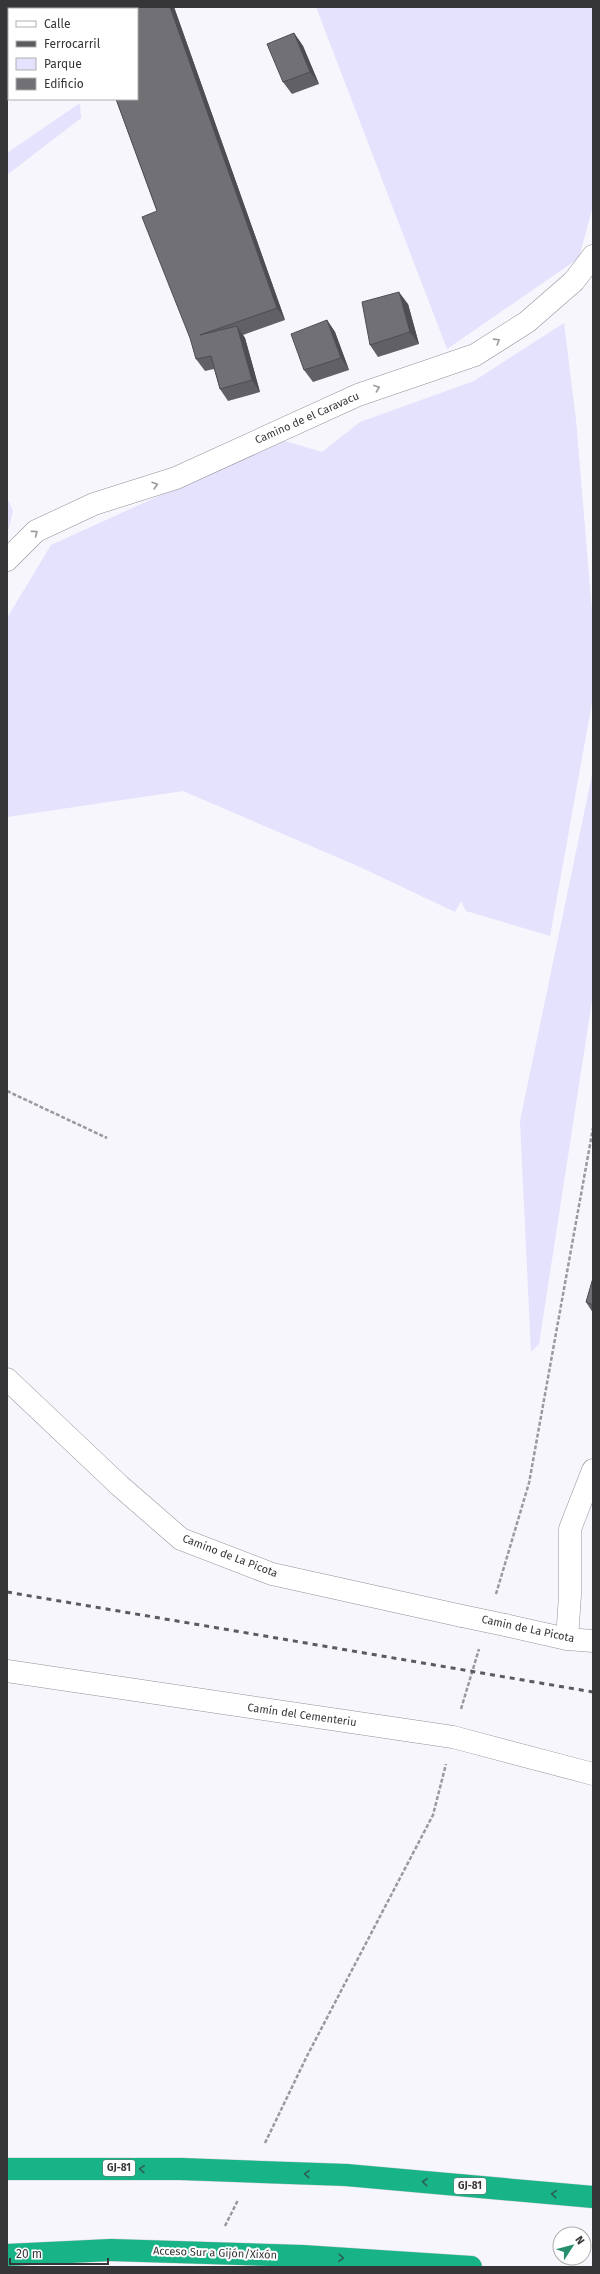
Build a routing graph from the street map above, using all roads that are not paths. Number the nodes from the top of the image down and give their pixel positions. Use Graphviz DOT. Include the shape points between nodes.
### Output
graph roads {
  1 [pos="593,256"];
  2 [pos="7,560"];
  3 [pos="7,1379"];
  4 [pos="593,1470"];
  5 [pos="462,1616"];
  6 [pos="567,1639"];
  7 [pos="593,1641"];
  8 [pos="7,1671"];
  9 [pos="593,1774"];
  10 [pos="7,2165"];
  11 [pos="7,2169"];
  12 [pos="57,2169"];
  13 [pos="593,2197"];
  14 [pos="7,2255"];
  15 [pos="471,2267"];
  2 -- 1 [label="street, Camino de el Caravacu, one-way" via="36,531 94,504 176,478 358,395 475,354 527,322 574,281"];
  3 -- 5 [label="street, Camino de La Picota" via="120,1486 181,1539 272,1574"];
  4 -- 6 [label="street" via="570,1529"];
  5 -- 6 [label="street, Camin de La Picota, bridge"];
  6 -- 7 [label="street, Camin de La Picota"];
  8 -- 9 [label="street, Camín del Cementeriu" via="453,1737"];
  10 -- 12 [label="highway"];
  11 -- 12 [label="highway, GJ-81"];
  13 -- 12 [label="highway, GJ-81, one-way, bridge" via="346,2175 181,2169"];
  14 -- 15 [label="highway, Acceso Sur a Gijón/Xixón, one-way, bridge" via="111,2250 302,2256"];
}
